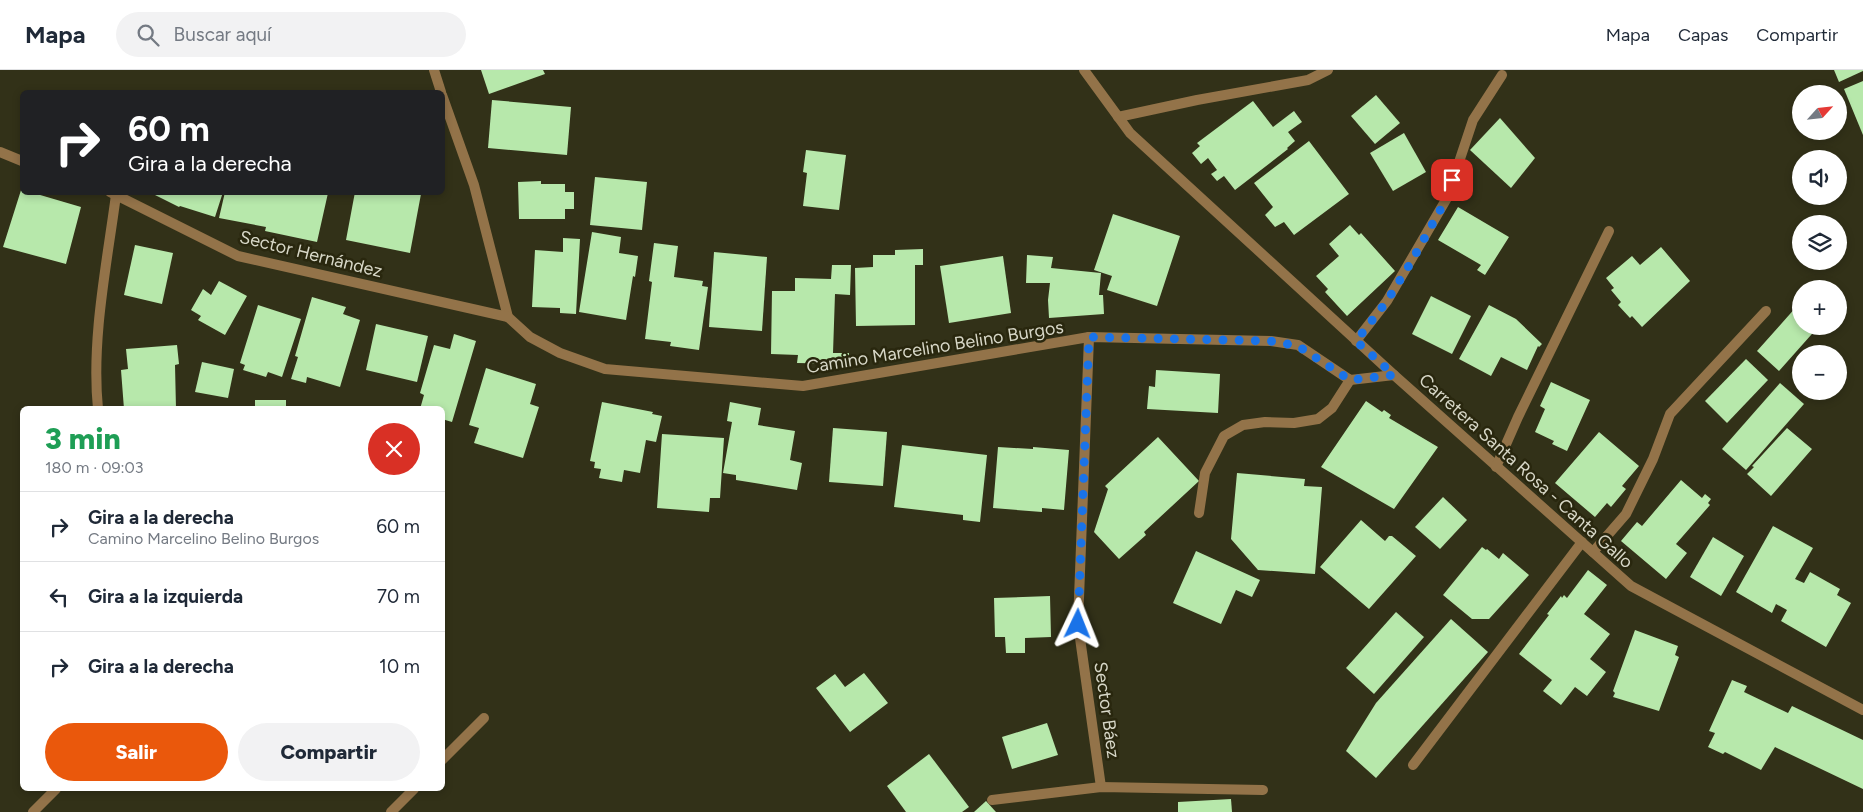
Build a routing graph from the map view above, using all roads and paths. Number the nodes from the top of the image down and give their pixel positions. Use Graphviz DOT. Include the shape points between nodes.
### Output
graph roads {
  1 [pos="434,70"];
  2 [pos="1084,70"];
  3 [pos="1328,70"];
  4 [pos="1502,75"];
  5 [pos="441,90"];
  6 [pos="445,103"];
  7 [pos="1118,117"];
  8 [pos="0,152"];
  9 [pos="20,159"];
  10 [pos="113,195"];
  11 [pos="115,195"];
  12 [pos="1608,230"];
  13 [pos="1766,311"];
  14 [pos="508,316"];
  15 [pos="1089,337"];
  16 [pos="1356,341"];
  17 [pos="1394,375"];
  18 [pos="1350,380"];
  19 [pos="98,406"];
  20 [pos="1496,467"];
  21 [pos="1198,513"];
  22 [pos="1582,542"];
  23 [pos="1593,552"];
  24 [pos="1863,710"];
  25 [pos="484,718"];
  26 [pos="445,757"];
  27 [pos="1412,765"];
  28 [pos="1101,787"];
  29 [pos="1263,790"];
  30 [pos="54,791"];
  31 [pos="412,791"];
  32 [pos="992,800"];
  33 [pos="33,812"];
  34 [pos="391,812"];
  1 -- 5 [label="street"];
  2 -- 7 [label="street, Carretera Santa Rosa - Canta Gallo"];
  3 -- 7 [label="street" via="1308,80"];
  4 -- 16 [label="street" via="1473,120 1447,198 1387,301"];
  6 -- 14 [label="street" via="474,185"];
  7 -- 16 [label="street, Carretera Santa Rosa - Canta Gallo" via="1130,133"];
  8 -- 9 [label="street"];
  10 -- 19 [label="street, Sector Hernández" via="95,379"];
  11 -- 14 [label="street, Sector Hernández" via="238,256"];
  12 -- 20 [label="street"];
  13 -- 23 [label="street" via="1670,414 1653,460 1626,514"];
  14 -- 15 [label="street, Camino Marcelino Belino Burgos" via="530,337 560,353 606,369 803,386"];
  15 -- 18 [label="street, Camino Marcelino Belino Burgos" via="1289,344 1298,346"];
  15 -- 28 [label="street, Sector Báez" via="1078,624"];
  16 -- 17 [label="street, Carretera Santa Rosa - Canta Gallo"];
  17 -- 18 [label="street"];
  17 -- 20 [label="street, Carretera Santa Rosa - Canta Gallo"];
  18 -- 21 [label="street" via="1332,408 1318,420 1243,425 1224,436 1205,473"];
  20 -- 22 [label="street, Carretera Santa Rosa - Canta Gallo"];
  22 -- 23 [label="street, Carretera Santa Rosa - Canta Gallo"];
  22 -- 27 [label="street"];
  23 -- 24 [label="street, Carretera Santa Rosa - Canta Gallo" via="1631,586"];
  25 -- 26 [label="street"];
  28 -- 29 [label="street"];
  28 -- 32 [label="street"];
  30 -- 33 [label="street"];
  31 -- 34 [label="street"];
}
